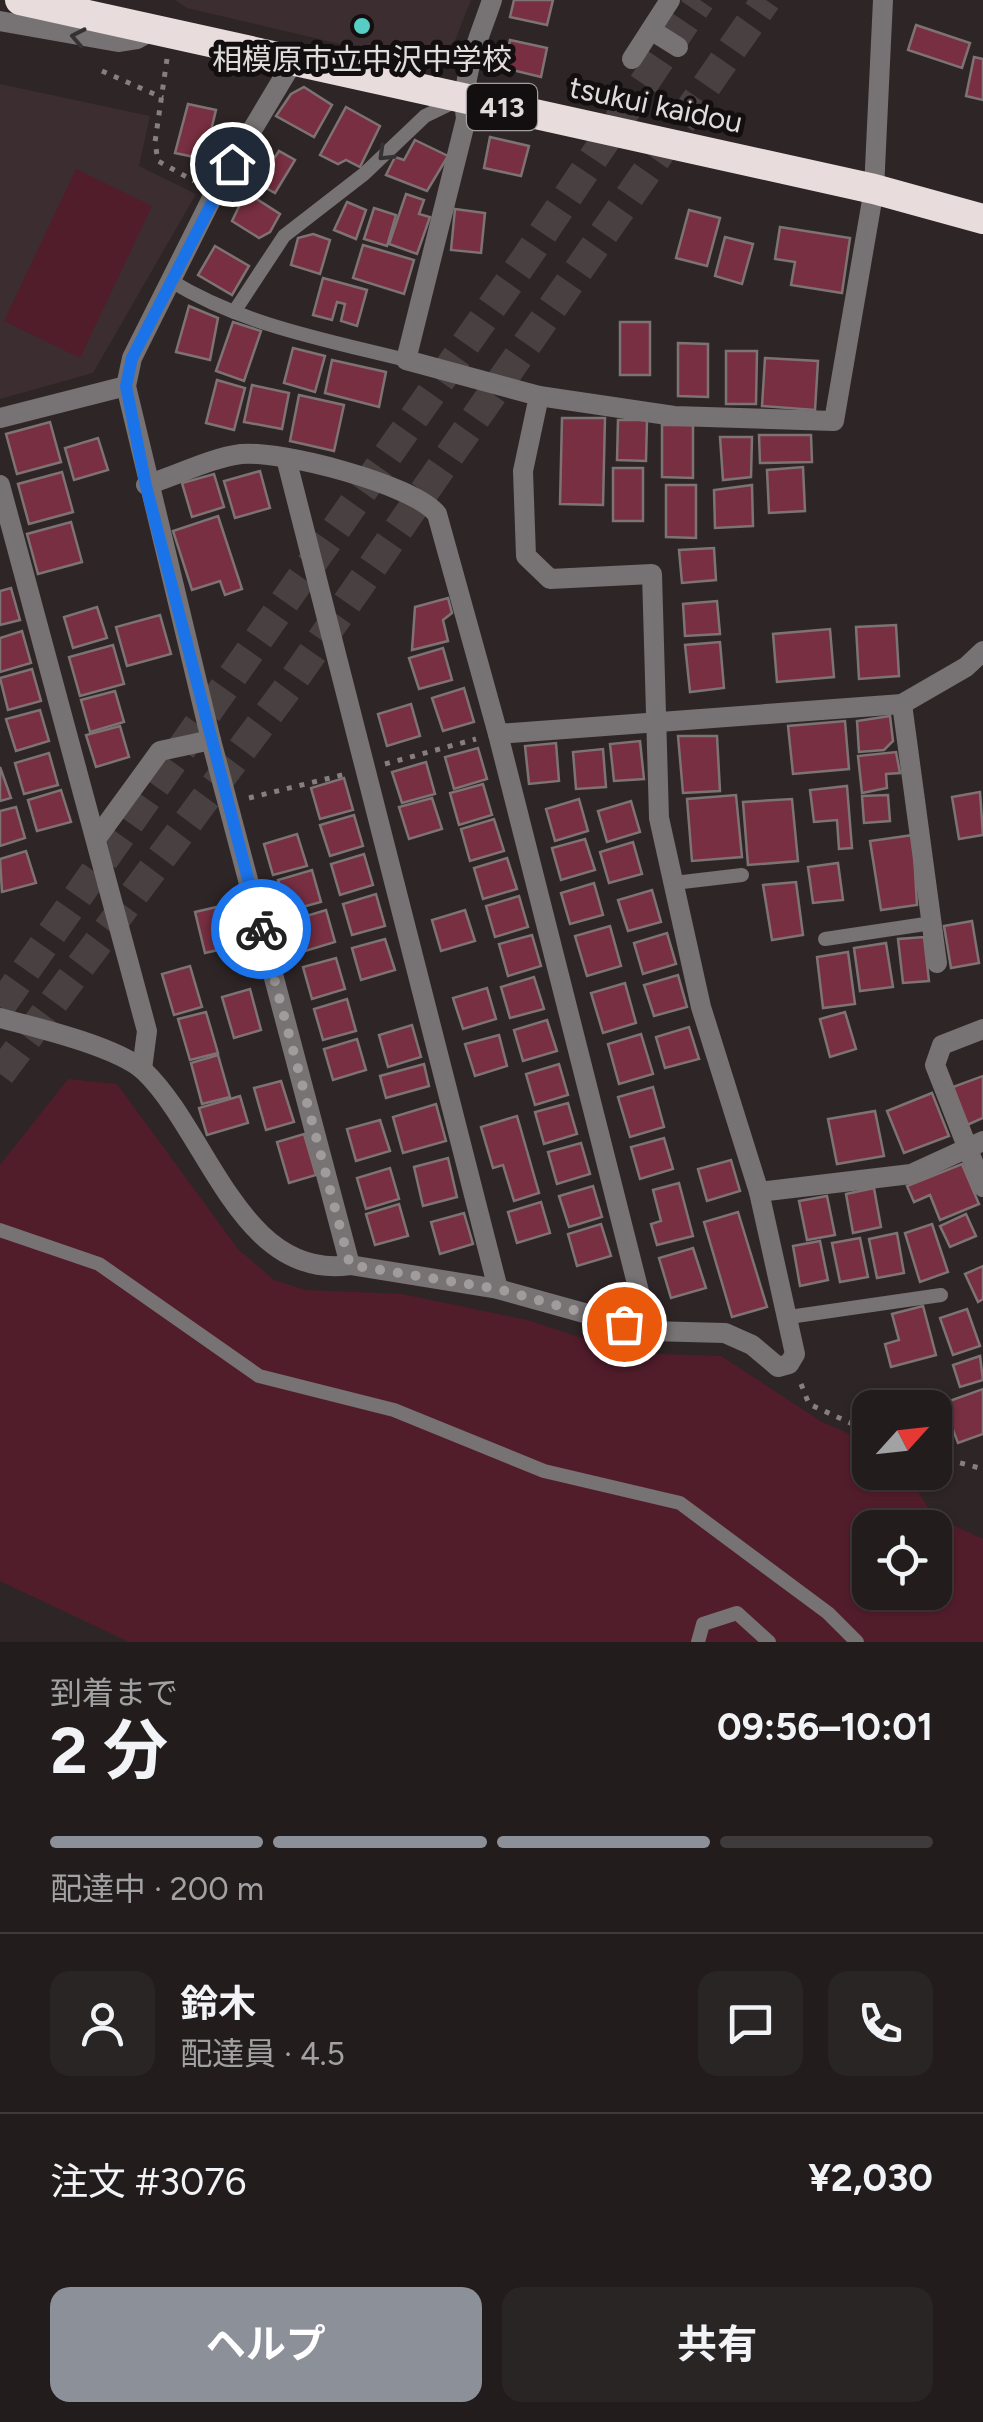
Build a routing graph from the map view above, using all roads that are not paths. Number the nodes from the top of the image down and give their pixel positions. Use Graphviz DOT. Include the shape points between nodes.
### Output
graph roads {
  1 [pos="20,0"];
  2 [pos="492,0"];
  3 [pos="670,0"];
  4 [pos="883,0"];
  5 [pos="0,21"];
  6 [pos="651,30"];
  7 [pos="161,40"];
  8 [pos="678,47"];
  9 [pos="632,59"];
  10 [pos="294,60"];
  11 [pos="463,98"];
  12 [pos="874,189"];
  13 [pos="983,219"];
  14 [pos="170,282"];
  15 [pos="234,312"];
  16 [pos="406,360"];
  17 [pos="126,386"];
  18 [pos="540,396"];
  19 [pos="0,418"];
  20 [pos="286,458"];
  21 [pos="0,485"];
  22 [pos="146,486"];
  23 [pos="983,651"];
  24 [pos="902,704"];
  25 [pos="658,721"];
  26 [pos="498,734"];
  27 [pos="211,740"];
  28 [pos="96,839"];
  29 [pos="742,875"];
  30 [pos="674,882"];
  31 [pos="932,923"];
  32 [pos="825,939"];
  33 [pos="937,963"];
  34 [pos="0,1018"];
  35 [pos="983,1030"];
  36 [pos="142,1069"];
  37 [pos="975,1145"];
  38 [pos="983,1187"];
  39 [pos="759,1192"];
  40 [pos="0,1230"];
  41 [pos="350,1265"];
  42 [pos="498,1289"];
  43 [pos="941,1294"];
  44 [pos="789,1318"];
  45 [pos="650,1331"];
  46 [pos="698,1642"];
  47 [pos="769,1642"];
  48 [pos="857,1642"];
  1 -- 7 [label="highway, tsukui kaidou / 413"];
  2 -- 11 [label="street"];
  3 -- 6 [label="street"];
  4 -- 12 [label="street"];
  7 -- 5 [label="street, one-way" via="118,42"];
  6 -- 8 [label="street"];
  6 -- 9 [label="street"];
  7 -- 10 [label="highway, tsukui kaidou / 413"];
  10 -- 11 [label="highway, tsukui kaidou / 413"];
  10 -- 14 [label="street"];
  11 -- 12 [label="highway, tsukui kaidou / 413"];
  11 -- 15 [label="lane, one-way" via="425,116 284,236"];
  11 -- 16 [label="street" via="466,119"];
  12 -- 13 [label="highway, tsukui kaidou / 413"];
  12 -- 18 [label="street" via="834,421 674,416"];
  14 -- 15 [label="lane"];
  14 -- 17 [label="street" via="132,358"];
  15 -- 16 [label="lane"];
  16 -- 18 [label="street"];
  17 -- 19 [label="street"];
  17 -- 22 [label="street"];
  18 -- 25 [label="street" via="524,470 526,556 550,579 652,574"];
  20 -- 22 [label="street" via="240,454"];
  20 -- 26 [label="street" via="428,503"];
  20 -- 42 [label="street"];
  21 -- 28 [label="street"];
  22 -- 27 [label="street"];
  23 -- 24 [label="street"];
  24 -- 25 [label="street"];
  24 -- 31 [label="street"];
  25 -- 26 [label="street"];
  25 -- 30 [label="street" via="659,818"];
  26 -- 45 [label="street"];
  27 -- 28 [label="street" via="160,751"];
  27 -- 41 [label="street"];
  28 -- 36 [label="street" via="147,1030"];
  29 -- 30 [label="lane"];
  30 -- 39 [label="street" via="701,1007"];
  31 -- 32 [label="lane"];
  31 -- 33 [label="street"];
  34 -- 36 [label="street" via="66,1036"];
  35 -- 37 [label="street" via="942,1046 935,1065"];
  36 -- 41 [label="street" via="220,1181 276,1247 313,1268"];
  37 -- 38 [label="street"];
  37 -- 39 [label="street" via="911,1174"];
  39 -- 44 [label="street"];
  40 -- 48 [label="lane" via="99,1264 259,1376 394,1410 544,1472 680,1502"];
  41 -- 42 [label="street"];
  42 -- 45 [label="street"];
  43 -- 44 [label="lane"];
  44 -- 45 [label="street" via="795,1354 778,1367 736,1336"];
  46 -- 47 [label="lane" via="703,1624 736,1613"];
}
